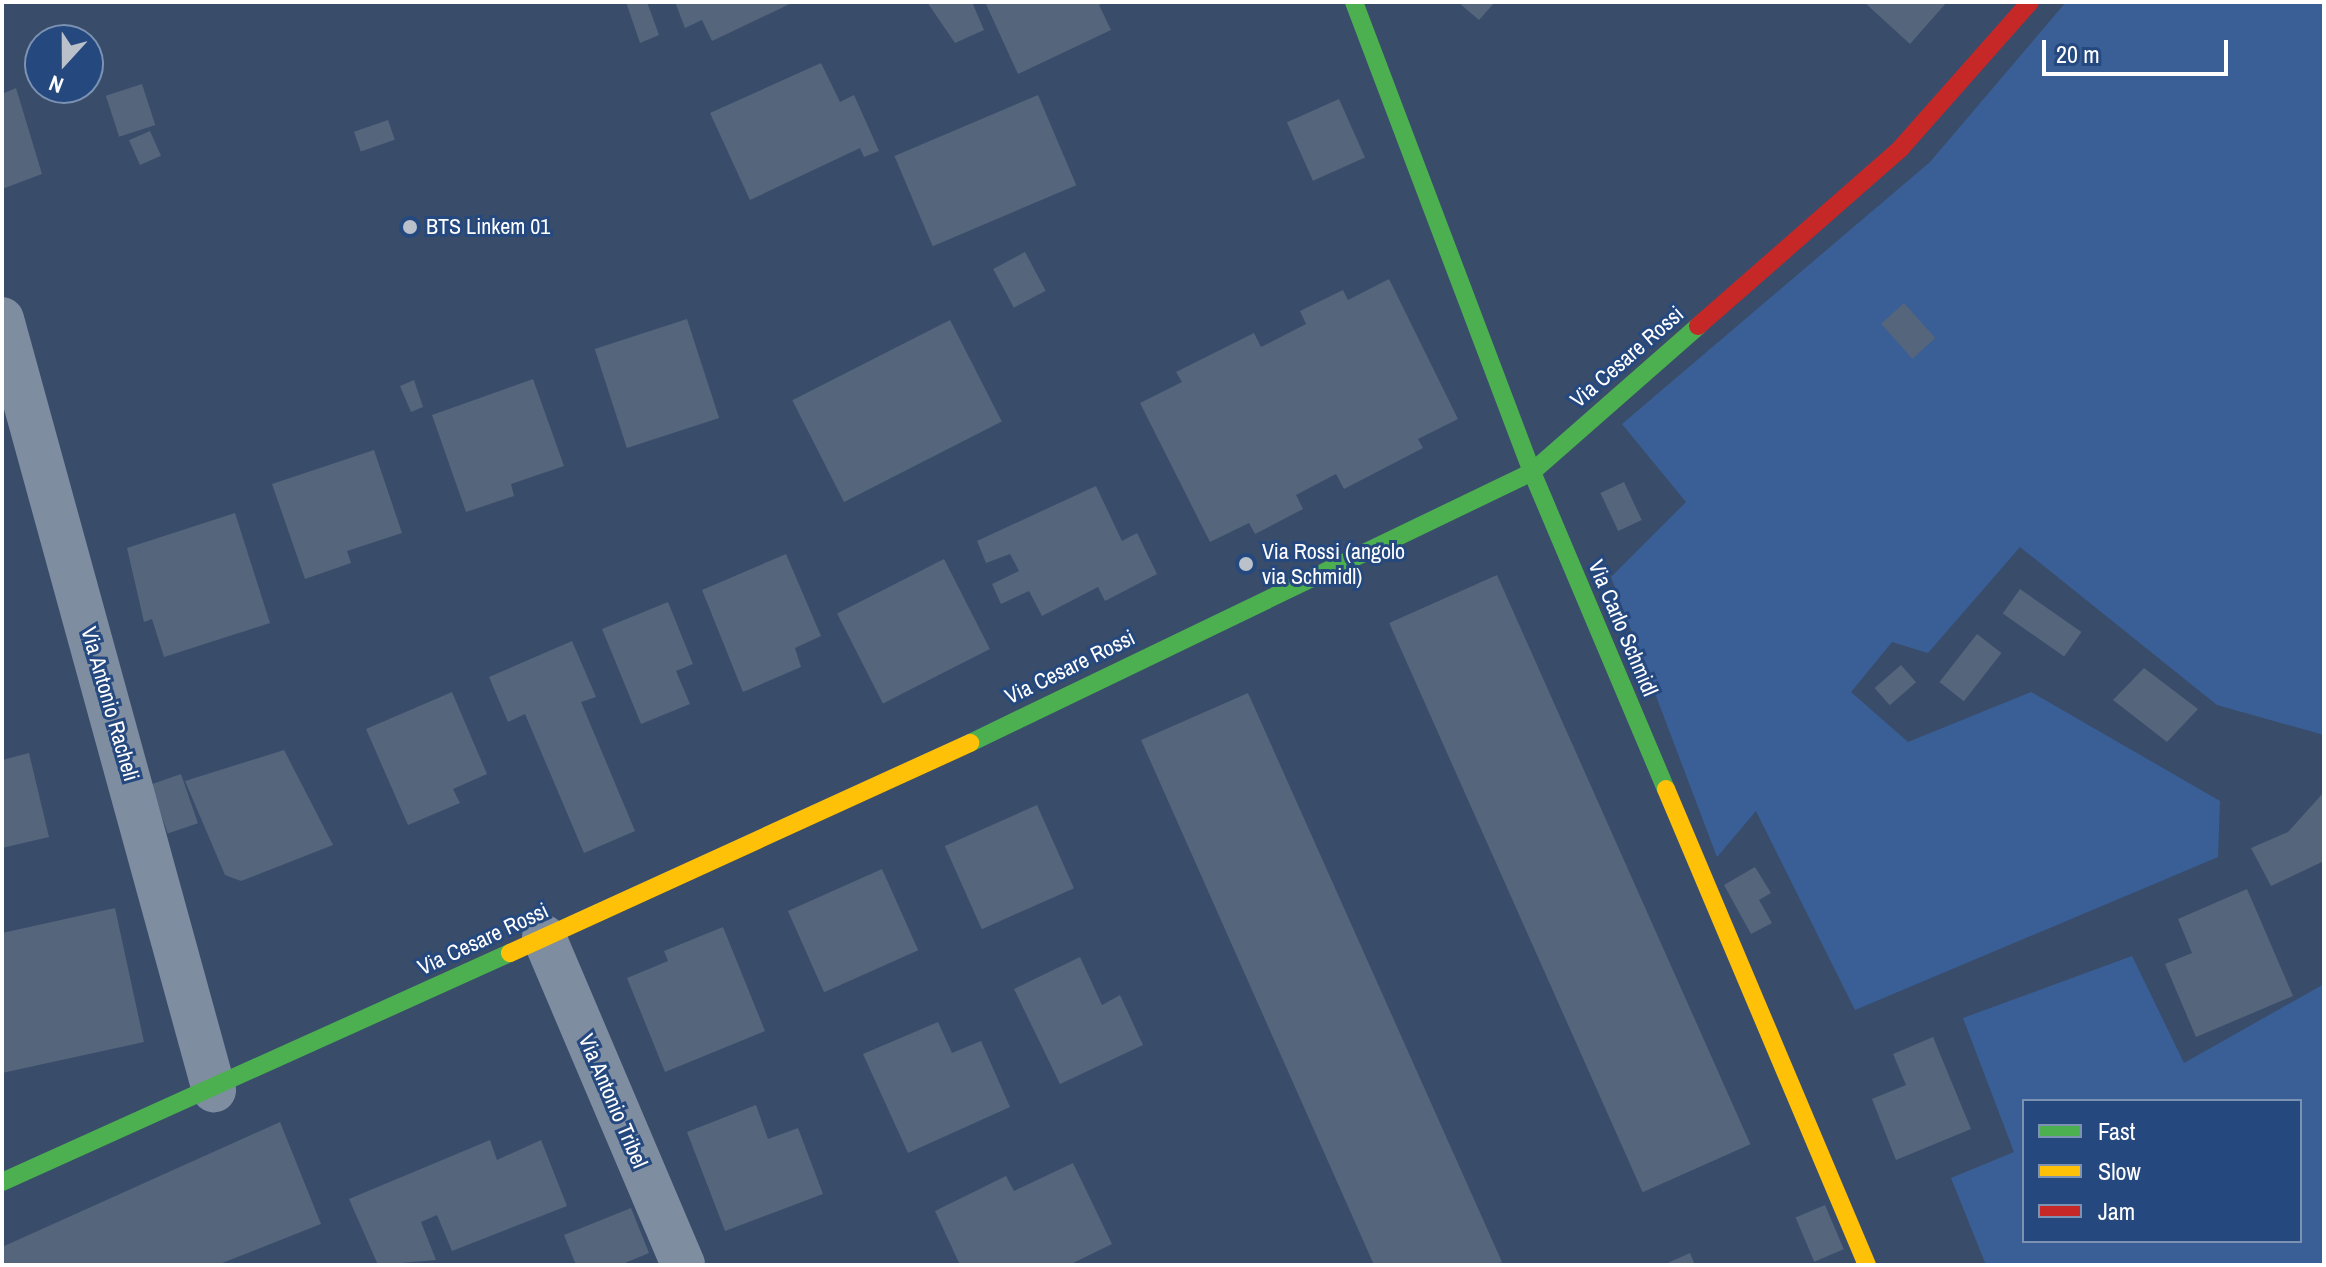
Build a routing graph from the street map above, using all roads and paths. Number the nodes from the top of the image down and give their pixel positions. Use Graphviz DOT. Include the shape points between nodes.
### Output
graph roads {
  1 [pos="1354,2"];
  2 [pos="2030,2"];
  3 [pos="2,319"];
  4 [pos="1532,472"];
  5 [pos="544,937"];
  6 [pos="214,1090"];
  7 [pos="2,1182"];
  8 [pos="683,1265"];
  9 [pos="1867,1265"];
  1 -- 4 [label="street, Via Carlo Schmidl"];
  2 -- 4 [label="street, Via Cesare Rossi" via="1900,149"];
  3 -- 6 [label="street, Via Antonio Racheli"];
  4 -- 5 [label="street, Via Cesare Rossi" via="870,791"];
  4 -- 9 [label="street, Via Carlo Schmidl"];
  5 -- 6 [label="street, Via Cesare Rossi"];
  5 -- 8 [label="street, Via Antonio Tribel"];
  6 -- 7 [label="street, Via Cesare Rossi"];
}
